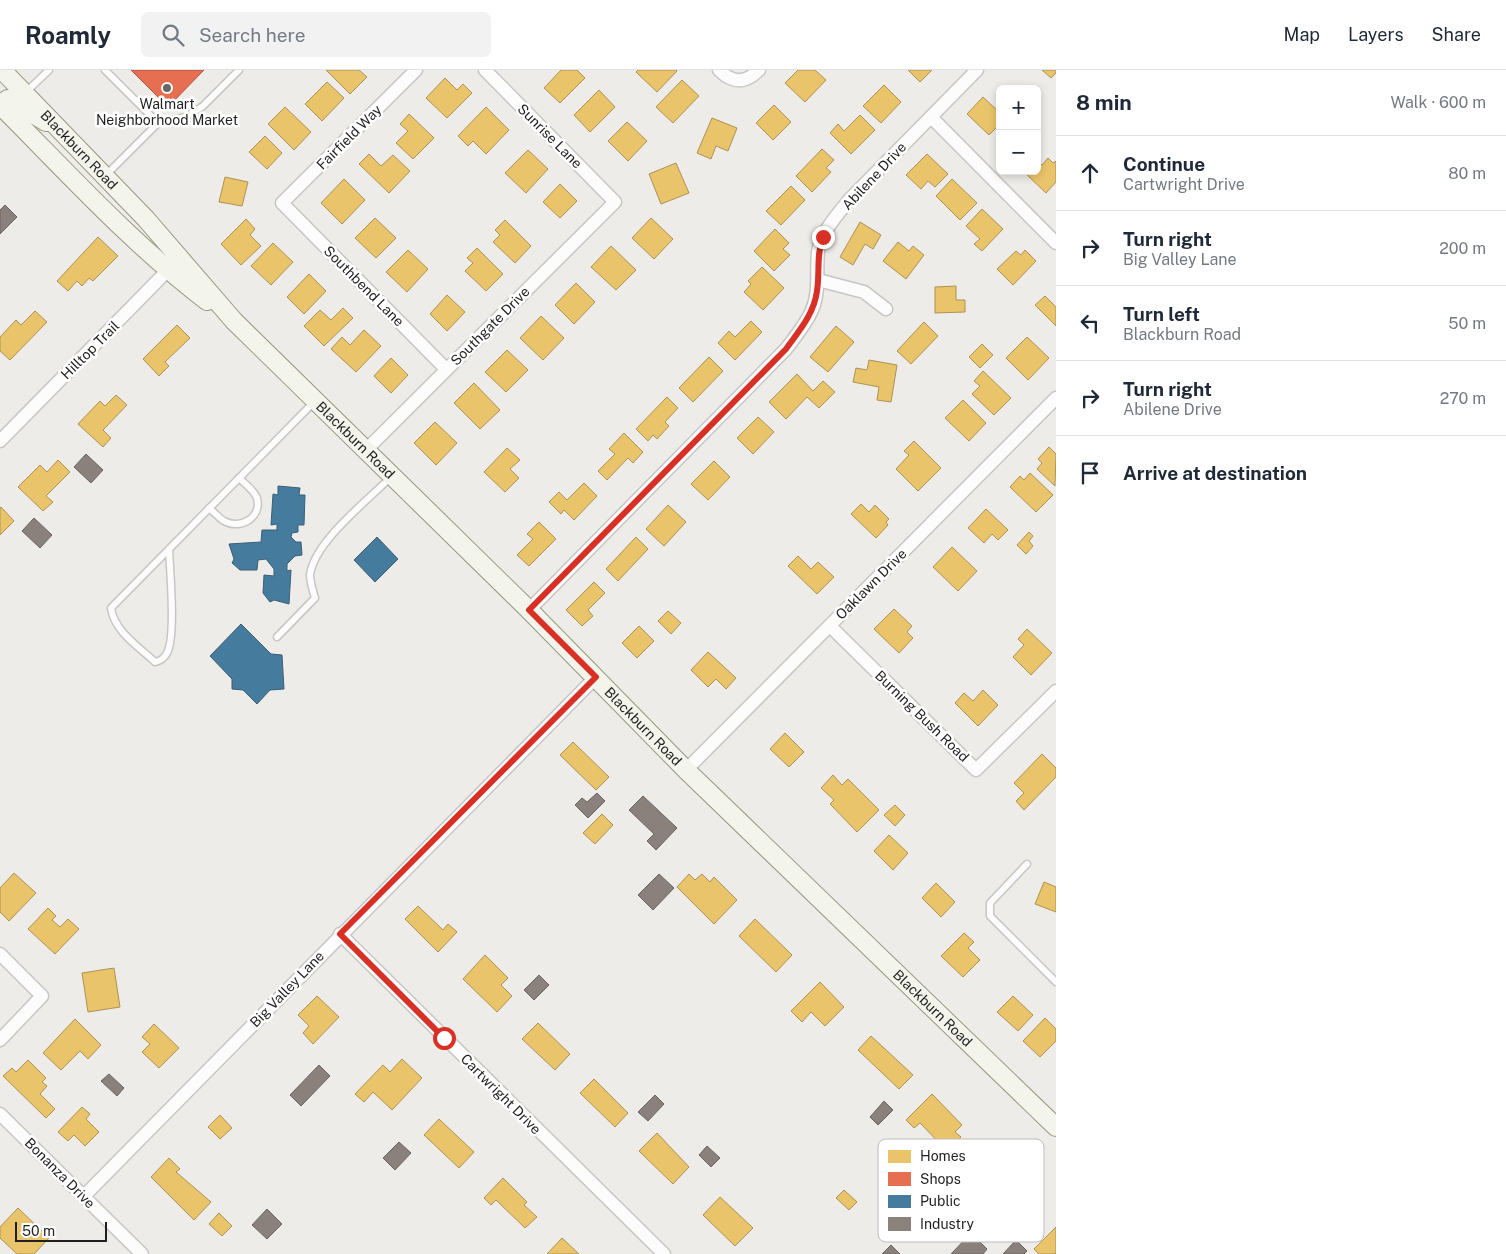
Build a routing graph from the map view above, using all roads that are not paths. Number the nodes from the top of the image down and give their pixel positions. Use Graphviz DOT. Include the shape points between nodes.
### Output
graph roads {
  1 [pos="2,70"];
  2 [pos="49,70"];
  3 [pos="105,70"];
  4 [pos="239,70"];
  5 [pos="416,70"];
  6 [pos="485,70"];
  7 [pos="719,70"];
  8 [pos="759,70"];
  9 [pos="977,70"];
  10 [pos="25,93"];
  11 [pos="0,105"];
  12 [pos="931,117"];
  13 [pos="158,123"];
  14 [pos="66,134"];
  15 [pos="105,175"];
  16 [pos="87,192"];
  17 [pos="615,202"];
  18 [pos="282,204"];
  19 [pos="1056,243"];
  20 [pos="174,264"];
  21 [pos="818,280"];
  22 [pos="886,310"];
  23 [pos="446,369"];
  24 [pos="1056,398"];
  25 [pos="315,401"];
  26 [pos="0,441"];
  27 [pos="365,450"];
  28 [pos="392,476"];
  29 [pos="239,478"];
  30 [pos="209,508"];
  31 [pos="169,549"];
  32 [pos="529,610"];
  33 [pos="830,626"];
  34 [pos="277,637"];
  35 [pos="596,677"];
  36 [pos="1056,691"];
  37 [pos="686,770"];
  38 [pos="1027,864"];
  39 [pos="340,934"];
  40 [pos="0,954"];
  41 [pos="1056,982"];
  42 [pos="0,1040"];
  43 [pos="0,1114"];
  44 [pos="1056,1127"];
  45 [pos="84,1196"];
  46 [pos="142,1254"];
  47 [pos="664,1254"];
  1 -- 10 [label="main road, Blackburn Road"];
  2 -- 10 [label="lane"];
  3 -- 13 [label="lane"];
  4 -- 13 [label="lane" via="203,106 186,117"];
  5 -- 18 [label="street, Fairfield Way"];
  6 -- 17 [label="street, Sunrise Lane"];
  7 -- 8 [label="street" via="732,81 743,81"];
  9 -- 12 [label="street, Abilene Drive"];
  10 -- 14 [label="main road, Blackburn Road"];
  11 -- 14 [label="main road" via="6,100 13,101"];
  11 -- 16 [label="main road, Blackburn Road"];
  12 -- 19 [label="street"];
  12 -- 21 [label="street, Abilene Drive" via="856,192 835,218 818,251"];
  13 -- 15 [label="lane"];
  14 -- 15 [label="main road, Blackburn Road"];
  15 -- 16 [label="main road"];
  15 -- 20 [label="main road, Blackburn Road"];
  16 -- 20 [label="main road, Blackburn Road"];
  17 -- 23 [label="street, Southgate Drive"];
  18 -- 23 [label="street, Southbend Lane"];
  20 -- 25 [label="main road, Blackburn Road"];
  20 -- 26 [label="street, Hilltop Trail"];
  21 -- 22 [label="street" via="864,292"];
  21 -- 32 [label="street, Abilene Drive" via="813,309 786,349"];
  23 -- 27 [label="street, Southgate Drive"];
  24 -- 33 [label="street, Oaklawn Drive"];
  25 -- 27 [label="main road, Blackburn Road"];
  25 -- 29 [label="lane"];
  27 -- 28 [label="main road, Blackburn Road"];
  28 -- 32 [label="main road, Blackburn Road"];
  28 -- 34 [label="lane" via="323,544 312,565 310,578 315,598"];
  29 -- 30 [label="lane"];
  29 -- 30 [label="lane" via="257,499 251,519 246,523 230,523"];
  30 -- 31 [label="lane"];
  31 -- 31 [label="lane" via="111,608 112,619 120,629 155,662 167,654 171,639"];
  32 -- 35 [label="main road, Blackburn Road"];
  33 -- 36 [label="street, Burning Bush Road" via="976,770"];
  33 -- 37 [label="street, Oaklawn Drive"];
  35 -- 37 [label="main road, Blackburn Road"];
  35 -- 39 [label="street, Big Valley Lane"];
  37 -- 44 [label="main road, Blackburn Road"];
  38 -- 41 [label="lane" via="990,903 990,916"];
  39 -- 45 [label="street, Big Valley Lane"];
  39 -- 47 [label="street, Cartwright Drive"];
  40 -- 42 [label="street" via="42,996"];
  43 -- 45 [label="street, Bonanza Drive"];
  45 -- 46 [label="street, Bonanza Drive"];
}
